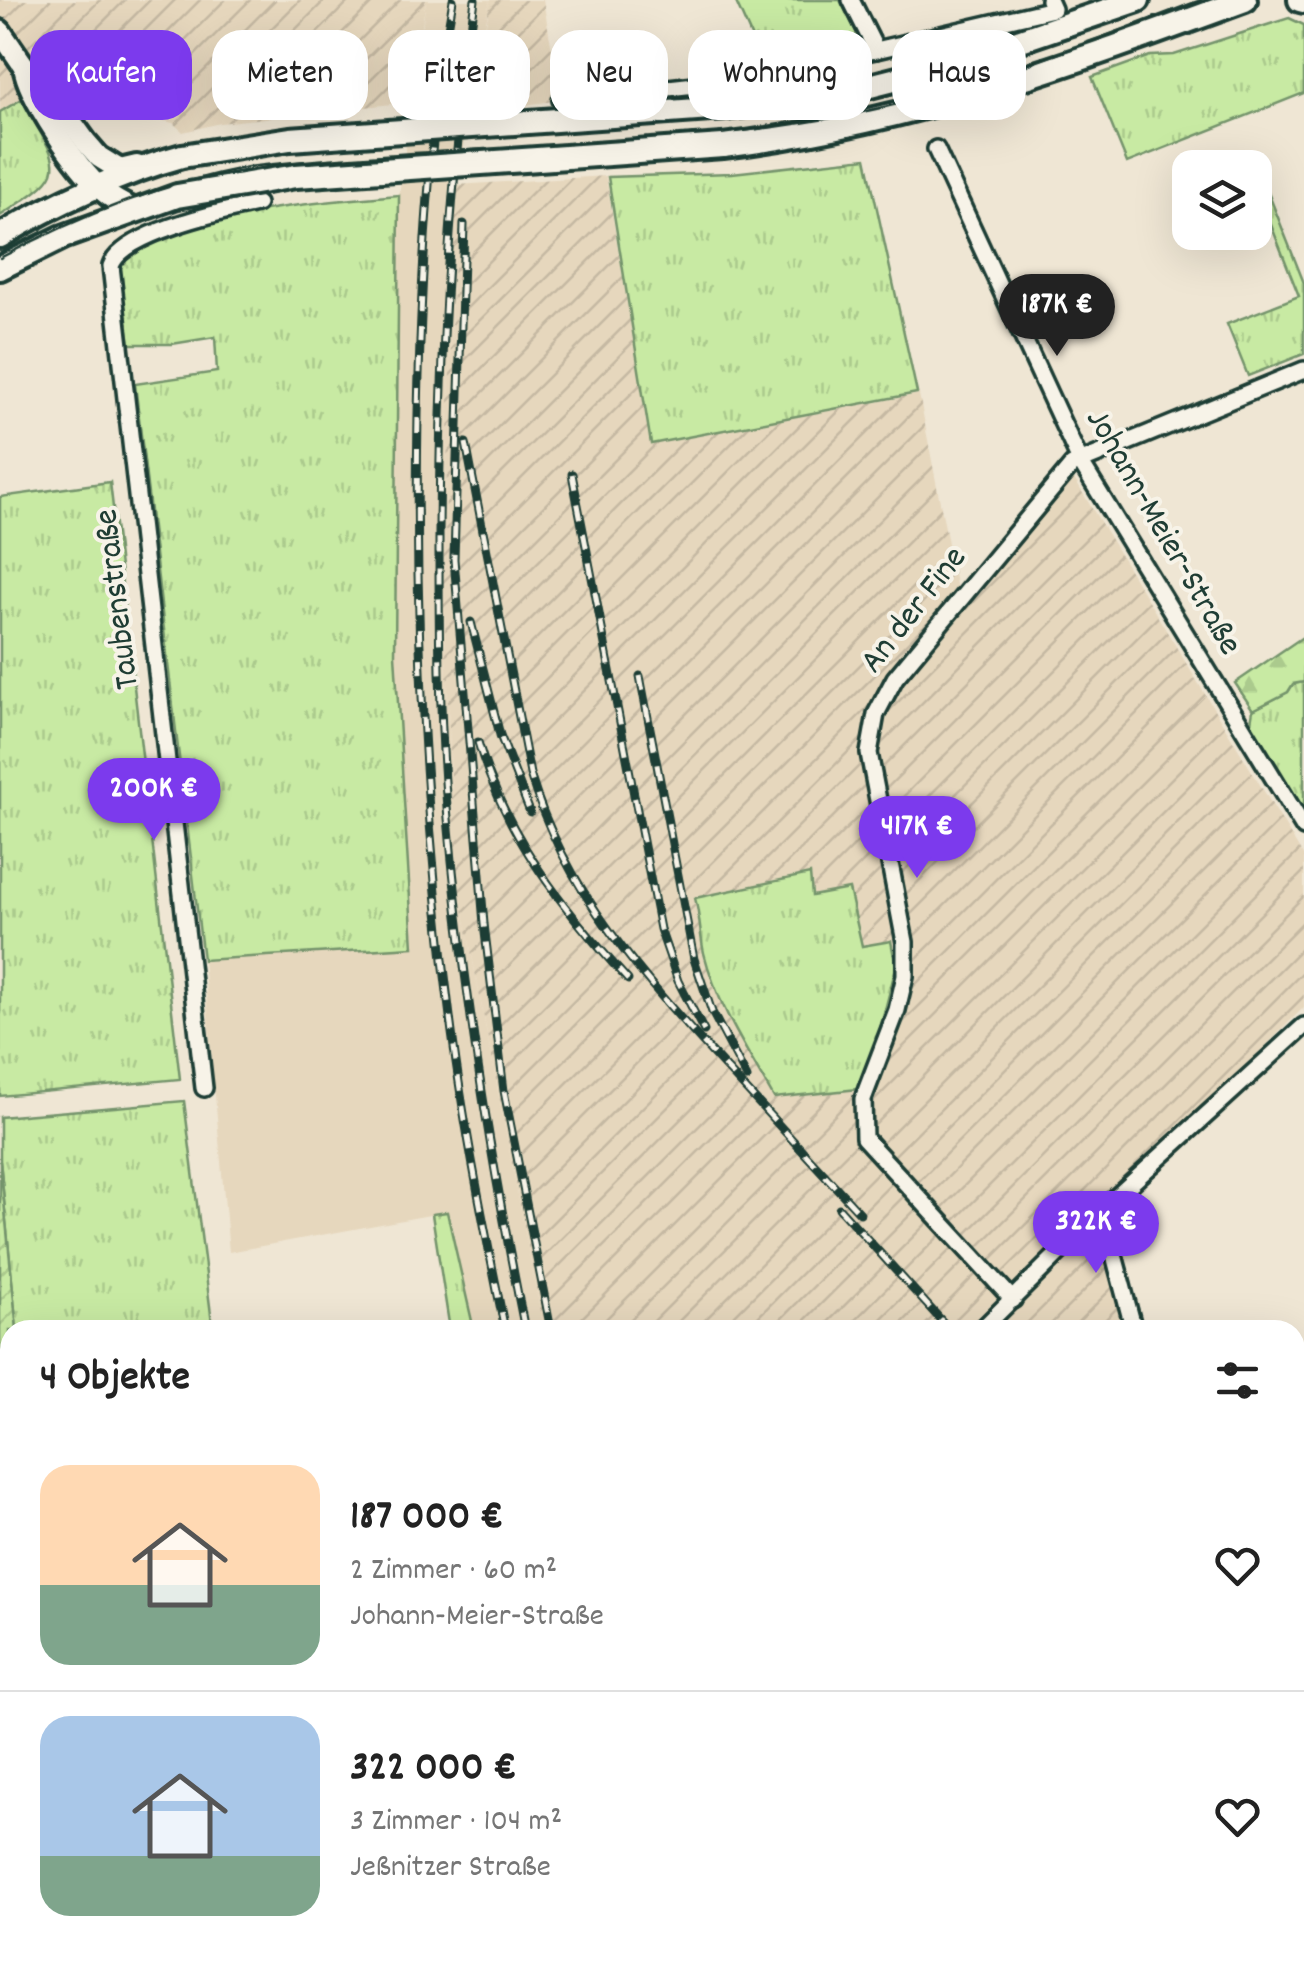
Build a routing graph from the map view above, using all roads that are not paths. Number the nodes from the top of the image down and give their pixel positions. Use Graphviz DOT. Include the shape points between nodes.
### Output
graph roads {
  1 [pos="851,0"];
  2 [pos="1138,0"];
  3 [pos="1244,0"];
  4 [pos="1051,4"];
  5 [pos="0,31"];
  6 [pos="876,50"];
  7 [pos="24,66"];
  8 [pos="668,88"];
  9 [pos="936,149"];
  10 [pos="154,164"];
  11 [pos="99,188"];
  12 [pos="257,204"];
  13 [pos="135,210"];
  14 [pos="0,236"];
  15 [pos="0,268"];
  16 [pos="1304,370"];
  17 [pos="1081,462"];
  18 [pos="1304,828"];
  19 [pos="1304,1026"];
  20 [pos="204,1088"];
  21 [pos="1102,1210"];
  22 [pos="1012,1300"];
  23 [pos="992,1320"];
  24 [pos="1131,1320"];
  1 -- 6 [label="street"];
  2 -- 10 [label="main road, bridge" via="854,90 726,108 290,139"];
  3 -- 13 [label="main road, bridge" via="1027,78 852,126 723,146 296,176 219,186"];
  4 -- 6 [label="street"];
  5 -- 7 [label="street"];
  6 -- 8 [label="street"];
  7 -- 10 [label="street" via="109,164 120,170"];
  7 -- 11 [label="street" via="26,83"];
  9 -- 17 [label="street, Johann-Meier-Straße"];
  10 -- 11 [label="main road"];
  11 -- 13 [label="street"];
  11 -- 14 [label="main road" via="49,206"];
  12 -- 20 [label="street, Taubenstraße" via="128,244 111,266"];
  13 -- 15 [label="main road"];
  16 -- 17 [label="street"];
  17 -- 18 [label="street, Johann-Meier-Straße"];
  17 -- 22 [label="street, An der Fine" via="894,678 876,714 869,753 905,942 905,976 863,1100 864,1138"];
  19 -- 21 [label="street"];
  21 -- 22 [label="street"];
  21 -- 24 [label="street"];
  22 -- 23 [label="street"];
}
